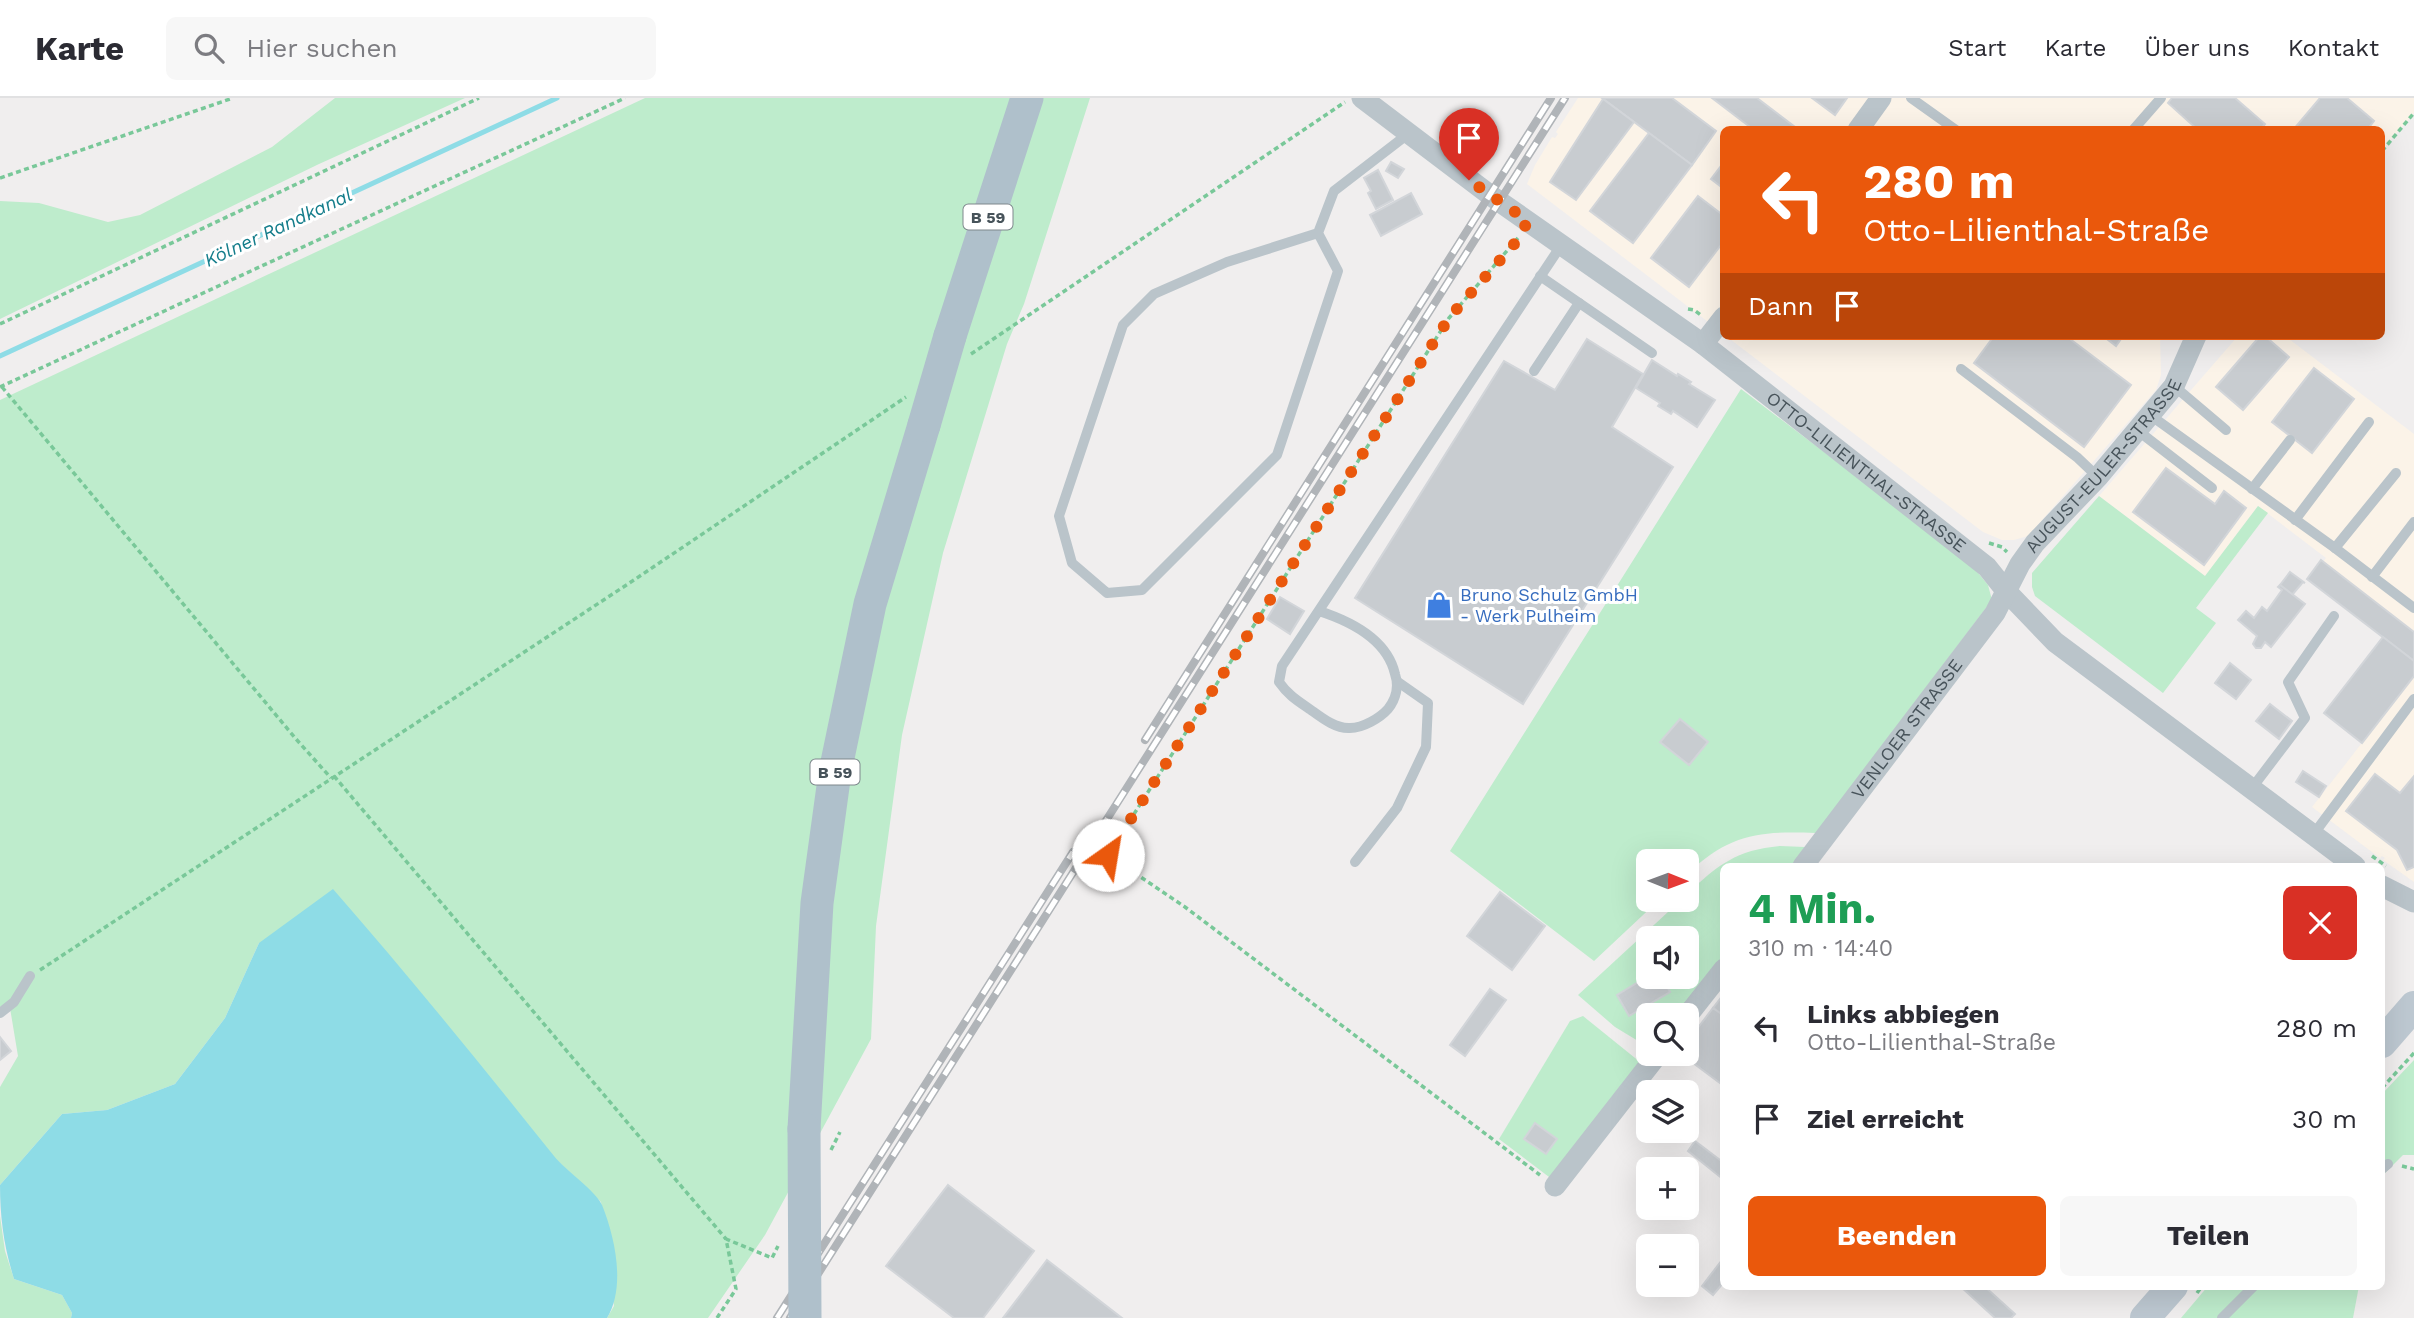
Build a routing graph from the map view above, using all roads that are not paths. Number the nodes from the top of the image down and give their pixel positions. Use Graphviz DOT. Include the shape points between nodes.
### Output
graph roads {
  1 [pos="1027,98"];
  2 [pos="1362,98"];
  3 [pos="1881,98"];
  4 [pos="1912,98"];
  5 [pos="2161,98"];
  6 [pos="1861,126"];
  7 [pos="1950,126"];
  8 [pos="2136,126"];
  9 [pos="1408,134"];
  10 [pos="1318,233"];
  11 [pos="1563,244"];
  12 [pos="1541,276"];
  13 [pos="1579,303"];
  14 [pos="1720,322"];
  15 [pos="2194,340"];
  16 [pos="1703,344"];
  17 [pos="1652,353"];
  18 [pos="1961,369"];
  19 [pos="1535,371"];
  20 [pos="2174,386"];
  21 [pos="2369,422"];
  22 [pos="2144,423"];
  23 [pos="2226,430"];
  24 [pos="2290,440"];
  25 [pos="2396,473"];
  26 [pos="2098,477"];
  27 [pos="2212,488"];
  28 [pos="2252,489"];
  29 [pos="2295,520"];
  30 [pos="2414,523"];
  31 [pos="2335,548"];
  32 [pos="2372,577"];
  33 [pos="2007,592"];
  34 [pos="2414,608"];
  35 [pos="1319,611"];
  36 [pos="2334,616"];
  37 [pos="1398,682"];
  38 [pos="2414,699"];
  39 [pos="2252,788"];
  40 [pos="2313,835"];
  41 [pos="1355,862"];
  42 [pos="1805,863"];
  43 [pos="2351,863"];
  44 [pos="2385,888"];
  45 [pos="2414,902"];
  46 [pos="1720,974"];
  47 [pos="30,976"];
  48 [pos="1697,1003"];
  49 [pos="2414,1006"];
  50 [pos="0,1013"];
  51 [pos="2385,1040"];
  52 [pos="1649,1066"];
  53 [pos="1555,1186"];
  54 [pos="2169,1290"];
  55 [pos="2250,1290"];
  56 [pos="805,1318"];
  57 [pos="2145,1318"];
  58 [pos="2222,1318"];
  1 -- 56 [label="main road, B 59, bridge" via="958,347 924,425 870,604 835,772 817,903 804,1129"];
  2 -- 9 [label="street, OTTO-LILIENTHAL-STRASSE"];
  3 -- 6 [label="street"];
  4 -- 7 [label="lane"];
  5 -- 8 [label="lane"];
  9 -- 10 [label="lane" via="1334,191"];
  9 -- 11 [label="street, OTTO-LILIENTHAL-STRASSE"];
  10 -- 10 [label="lane" via="1227,262 1154,294 1123,325 1059,516 1072,563 1107,593 1143,590 1277,455 1338,271"];
  11 -- 12 [label="lane"];
  11 -- 16 [label="street, OTTO-LILIENTHAL-STRASSE"];
  12 -- 13 [label="lane"];
  12 -- 35 [label="lane"];
  13 -- 17 [label="lane"];
  13 -- 19 [label="lane"];
  14 -- 16 [label="street"];
  15 -- 20 [label="street, AUGUST-EULER-STRASSE"];
  16 -- 33 [label="street, OTTO-LILIENTHAL-STRASSE" via="1987,567"];
  18 -- 26 [label="lane"];
  20 -- 22 [label="street, AUGUST-EULER-STRASSE"];
  20 -- 23 [label="lane"];
  21 -- 29 [label="lane"];
  22 -- 26 [label="street, AUGUST-EULER-STRASSE"];
  22 -- 27 [label="lane"];
  22 -- 28 [label="lane"];
  24 -- 28 [label="lane"];
  25 -- 31 [label="lane"];
  26 -- 33 [label="street, AUGUST-EULER-STRASSE" via="2035,544"];
  28 -- 29 [label="lane"];
  29 -- 31 [label="lane"];
  30 -- 32 [label="lane"];
  31 -- 32 [label="lane"];
  32 -- 34 [label="lane"];
  33 -- 39 [label="street, OTTO-LILIENTHAL-STRASSE" via="2054,642"];
  33 -- 42 [label="street, VENLOER STRASSE" via="1938,691"];
  35 -- 37 [label="lane" via="1342,618 1376,641 1393,662"];
  35 -- 37 [label="lane" via="1282,666 1279,682 1287,694 1330,723 1350,729 1380,717 1394,701"];
  36 -- 39 [label="lane" via="2288,682 2305,718"];
  37 -- 41 [label="lane" via="1428,703 1426,747 1397,808"];
  38 -- 40 [label="lane"];
  39 -- 40 [label="street, OTTO-LILIENTHAL-STRASSE"];
  40 -- 43 [label="street, OTTO-LILIENTHAL-STRASSE"];
  44 -- 45 [label="street"];
  46 -- 48 [label="street"];
  47 -- 50 [label="lane" via="14,1002"];
  49 -- 51 [label="main road"];
  52 -- 53 [label="street"];
  54 -- 57 [label="main road"];
  55 -- 58 [label="lane"];
}
